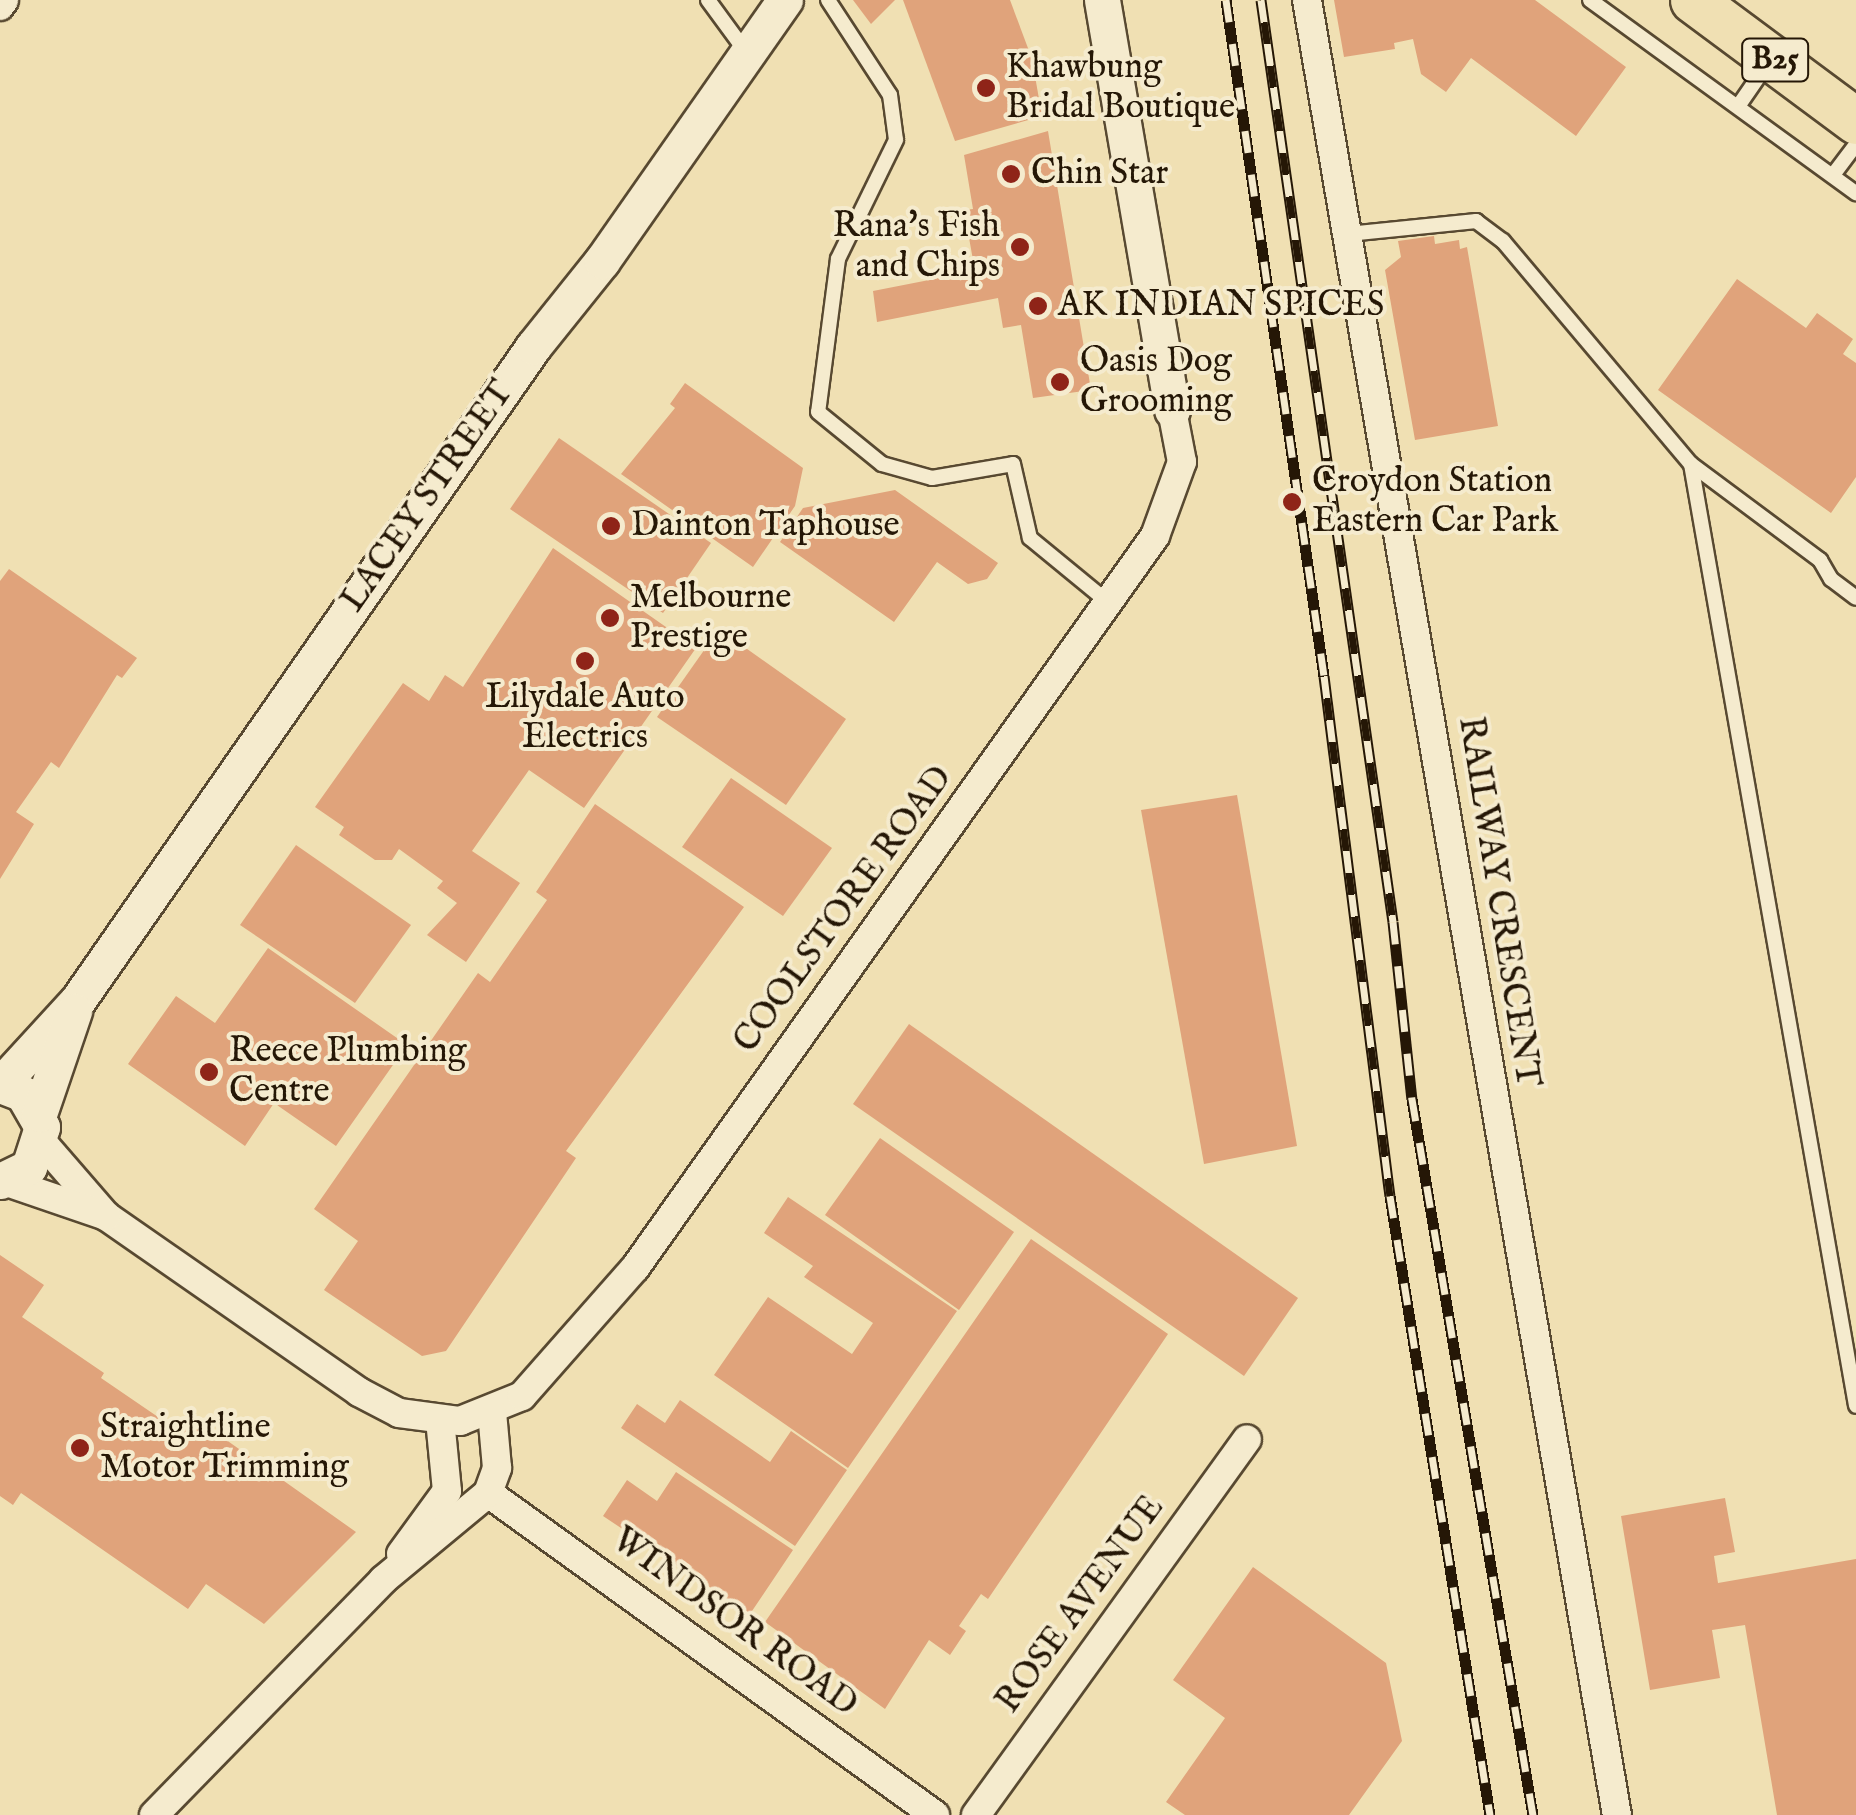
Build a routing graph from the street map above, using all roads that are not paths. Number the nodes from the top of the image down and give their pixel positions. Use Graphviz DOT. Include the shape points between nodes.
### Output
graph roads {
  1 [pos="708,0"];
  2 [pos="785,0"];
  3 [pos="828,0"];
  4 [pos="1102,0"];
  5 [pos="1306,0"];
  6 [pos="1590,0"];
  7 [pos="1693,0"];
  8 [pos="748,54"];
  9 [pos="1772,58"];
  10 [pos="1739,105"];
  11 [pos="1856,121"];
  12 [pos="1856,145"];
  13 [pos="1833,176"];
  14 [pos="1856,193"];
  15 [pos="1348,234"];
  16 [pos="1172,410"];
  17 [pos="1691,464"];
  18 [pos="1856,598"];
  19 [pos="1108,602"];
  20 [pos="78,1000"];
  21 [pos="0,1085"];
  22 [pos="40,1128"];
  23 [pos="2,1181"];
  24 [pos="106,1216"];
  25 [pos="1856,1406"];
  26 [pos="492,1412"];
  27 [pos="440,1420"];
  28 [pos="1246,1439"];
  29 [pos="488,1492"];
  30 [pos="383,1580"];
  31 [pos="154,1815"];
  32 [pos="935,1815"];
  33 [pos="976,1815"];
  34 [pos="1617,1815"];
  1 -- 8 [label="lane"];
  2 -- 8 [label="street, LACEY STREET"];
  3 -- 19 [label="lane" via="890,95 896,140 838,259 818,412 882,464 932,478 1013,464 1030,538"];
  4 -- 16 [label="street"];
  5 -- 15 [label="street, RAILWAY CRESCENT"];
  6 -- 10 [label="lane"];
  7 -- 9 [label="main road, B25"];
  8 -- 20 [label="street, LACEY STREET" via="533,347"];
  9 -- 10 [label="lane"];
  9 -- 11 [label="main road, B25"];
  10 -- 13 [label="lane"];
  12 -- 13 [label="lane"];
  13 -- 14 [label="lane"];
  15 -- 17 [label="lane" via="1476,221 1503,241"];
  15 -- 34 [label="street, RAILWAY CRESCENT" via="1465,952"];
  16 -- 19 [label="street, COOLSTORE ROAD" via="1182,462 1170,506"];
  17 -- 18 [label="lane" via="1820,560 1831,579"];
  17 -- 25 [label="lane"];
  19 -- 26 [label="street, COOLSTORE ROAD" via="635,1268 550,1372"];
  20 -- 21 [label="street, LACEY STREET"];
  20 -- 22 [label="street, LACEY STREET"];
  21 -- 22 [label="street" via="23,1094"];
  22 -- 23 [label="street" via="29,1167"];
  22 -- 24 [label="street"];
  23 -- 24 [label="street"];
  24 -- 27 [label="street" via="359,1392 399,1413"];
  26 -- 27 [label="street"];
  26 -- 29 [label="street" via="496,1468"];
  27 -- 30 [label="street" via="447,1491"];
  28 -- 33 [label="street, ROSE AVENUE"];
  29 -- 30 [label="street"];
  29 -- 32 [label="street, WINDSOR ROAD"];
  30 -- 31 [label="street"];
}
